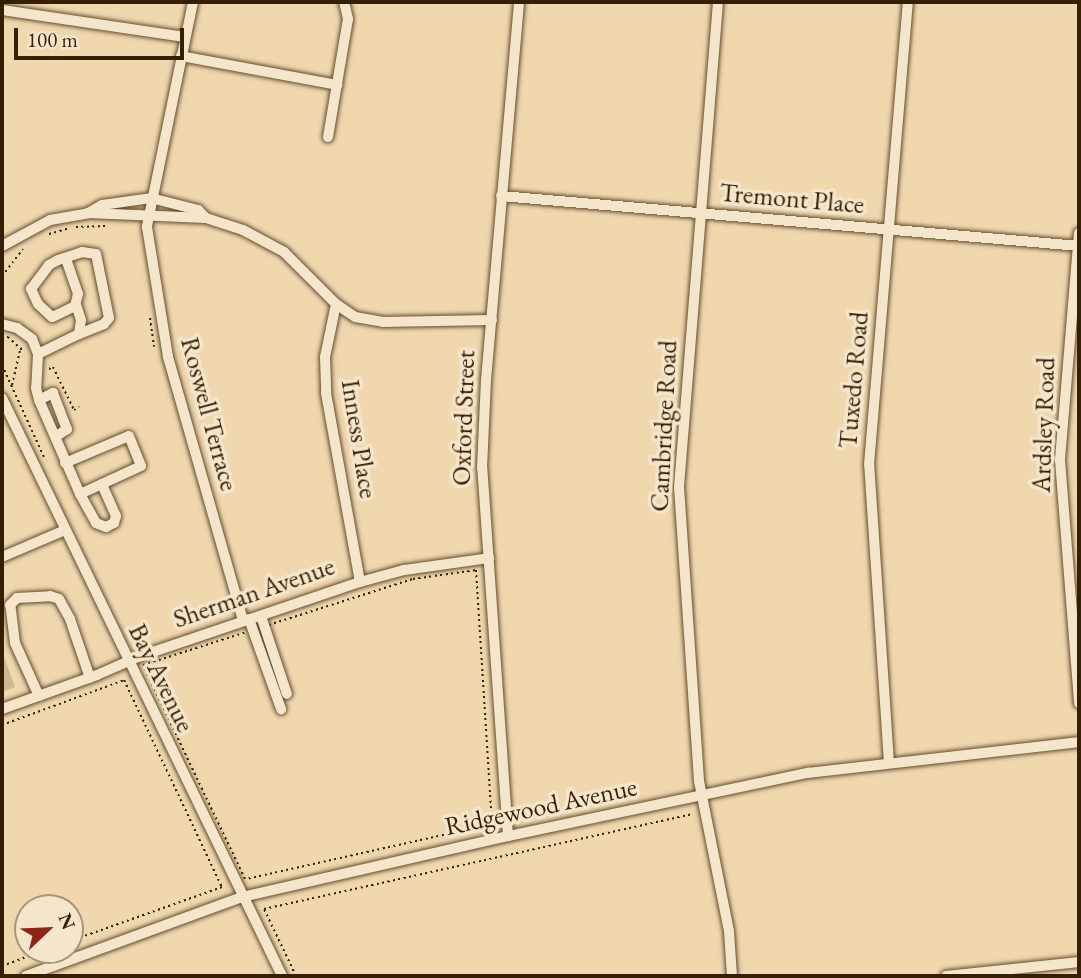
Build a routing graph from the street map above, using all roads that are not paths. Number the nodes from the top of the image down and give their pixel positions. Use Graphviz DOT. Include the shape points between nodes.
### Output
graph roads {
  1 [pos="193,2"];
  2 [pos="344,2"];
  3 [pos="519,2"];
  4 [pos="718,2"];
  5 [pos="908,2"];
  6 [pos="2,10"];
  7 [pos="185,37"];
  8 [pos="181,57"];
  9 [pos="337,85"];
  10 [pos="328,137"];
  11 [pos="501,196"];
  12 [pos="151,198"];
  13 [pos="88,213"];
  14 [pos="701,214"];
  15 [pos="148,215"];
  16 [pos="206,218"];
  17 [pos="890,230"];
  18 [pos="1079,233"];
  19 [pos="2,246"];
  20 [pos="1079,246"];
  21 [pos="66,259"];
  22 [pos="76,304"];
  23 [pos="336,304"];
  24 [pos="492,320"];
  25 [pos="2,324"];
  26 [pos="79,334"];
  27 [pos="38,354"];
  28 [pos="2,398"];
  29 [pos="65,463"];
  30 [pos="102,484"];
  31 [pos="80,494"];
  32 [pos="65,530"];
  33 [pos="1079,534"];
  34 [pos="1066,535"];
  35 [pos="2,557"];
  36 [pos="489,558"];
  37 [pos="360,582"];
  38 [pos="254,622"];
  39 [pos="128,662"];
  40 [pos="90,678"];
  41 [pos="287,694"];
  42 [pos="39,696"];
  43 [pos="1079,703"];
  44 [pos="2,709"];
  45 [pos="281,709"];
  46 [pos="1079,742"];
  47 [pos="889,763"];
  48 [pos="702,796"];
  49 [pos="508,836"];
  50 [pos="242,897"];
  51 [pos="1079,962"];
  52 [pos="26,976"];
  53 [pos="282,976"];
  54 [pos="732,976"];
  55 [pos="946,976"];
  1 -- 7 [label="street, Roswell Terrace"];
  2 -- 9 [label="street" via="348,19"];
  3 -- 11 [label="street, Oxford Street"];
  4 -- 14 [label="street, Cambridge Road"];
  5 -- 17 [label="street, Tuxedo Road"];
  6 -- 7 [label="street"];
  7 -- 8 [label="street, Roswell Terrace"];
  8 -- 9 [label="street"];
  8 -- 12 [label="street, Roswell Terrace"];
  9 -- 10 [label="street"];
  11 -- 14 [label="street, Tremont Place"];
  11 -- 24 [label="street, Oxford Street"];
  12 -- 13 [label="street" via="102,205"];
  12 -- 15 [label="street, Roswell Terrace"];
  12 -- 16 [label="street" via="198,210"];
  13 -- 15 [label="street"];
  13 -- 19 [label="street" via="50,220"];
  14 -- 17 [label="street, Tremont Place"];
  14 -- 48 [label="street, Cambridge Road" via="679,487"];
  15 -- 16 [label="street"];
  15 -- 38 [label="street, Roswell Terrace" via="168,357"];
  16 -- 23 [label="street" via="243,230 284,252"];
  17 -- 20 [label="street, Tremont Place"];
  17 -- 47 [label="street, Tuxedo Road" via="869,466"];
  18 -- 20 [label="street, Ardsley Road"];
  20 -- 34 [label="street, Ardsley Road" via="1060,460"];
  21 -- 22 [label="street" via="78,294"];
  21 -- 22 [label="street" via="49,265 31,289 52,317"];
  21 -- 26 [label="street" via="91,251 101,269 108,318"];
  22 -- 26 [label="street"];
  23 -- 24 [label="street" via="368,321"];
  23 -- 37 [label="street, Inness Place" via="325,357 326,393"];
  24 -- 36 [label="street, Oxford Street" via="482,468"];
  25 -- 27 [label="street" via="32,339"];
  26 -- 27 [label="street"];
  27 -- 29 [label="street" via="36,388"];
  28 -- 32 [label="street, Bay Avenue"];
  29 -- 30 [label="street" via="129,436 141,466"];
  29 -- 31 [label="street"];
  30 -- 31 [label="street"];
  30 -- 31 [label="street" via="116,516 106,527 96,523"];
  32 -- 35 [label="street"];
  32 -- 39 [label="street, Bay Avenue"];
  33 -- 34 [label="street"];
  34 -- 43 [label="street, Ardsley Road"];
  36 -- 37 [label="street, Sherman Avenue" via="404,570"];
  36 -- 49 [label="street, Oxford Street"];
  37 -- 38 [label="street, Sherman Avenue"];
  38 -- 39 [label="street, Sherman Avenue"];
  38 -- 41 [label="street"];
  38 -- 45 [label="street"];
  39 -- 40 [label="street, Sherman Avenue"];
  39 -- 50 [label="street, Bay Avenue"];
  40 -- 42 [label="street, Sherman Avenue"];
  40 -- 42 [label="street" via="59,599 17,598 10,605 15,643"];
  42 -- 44 [label="street, Sherman Avenue"];
  46 -- 47 [label="street, Ridgewood Avenue"];
  47 -- 48 [label="street, Ridgewood Avenue" via="808,773"];
  48 -- 49 [label="street, Ridgewood Avenue"];
  48 -- 54 [label="street, Cambridge Road" via="729,930"];
  49 -- 50 [label="street, Ridgewood Avenue"];
  50 -- 52 [label="street, Ridgewood Avenue"];
  50 -- 53 [label="street, Bay Avenue"];
  51 -- 55 [label="street"];
}
